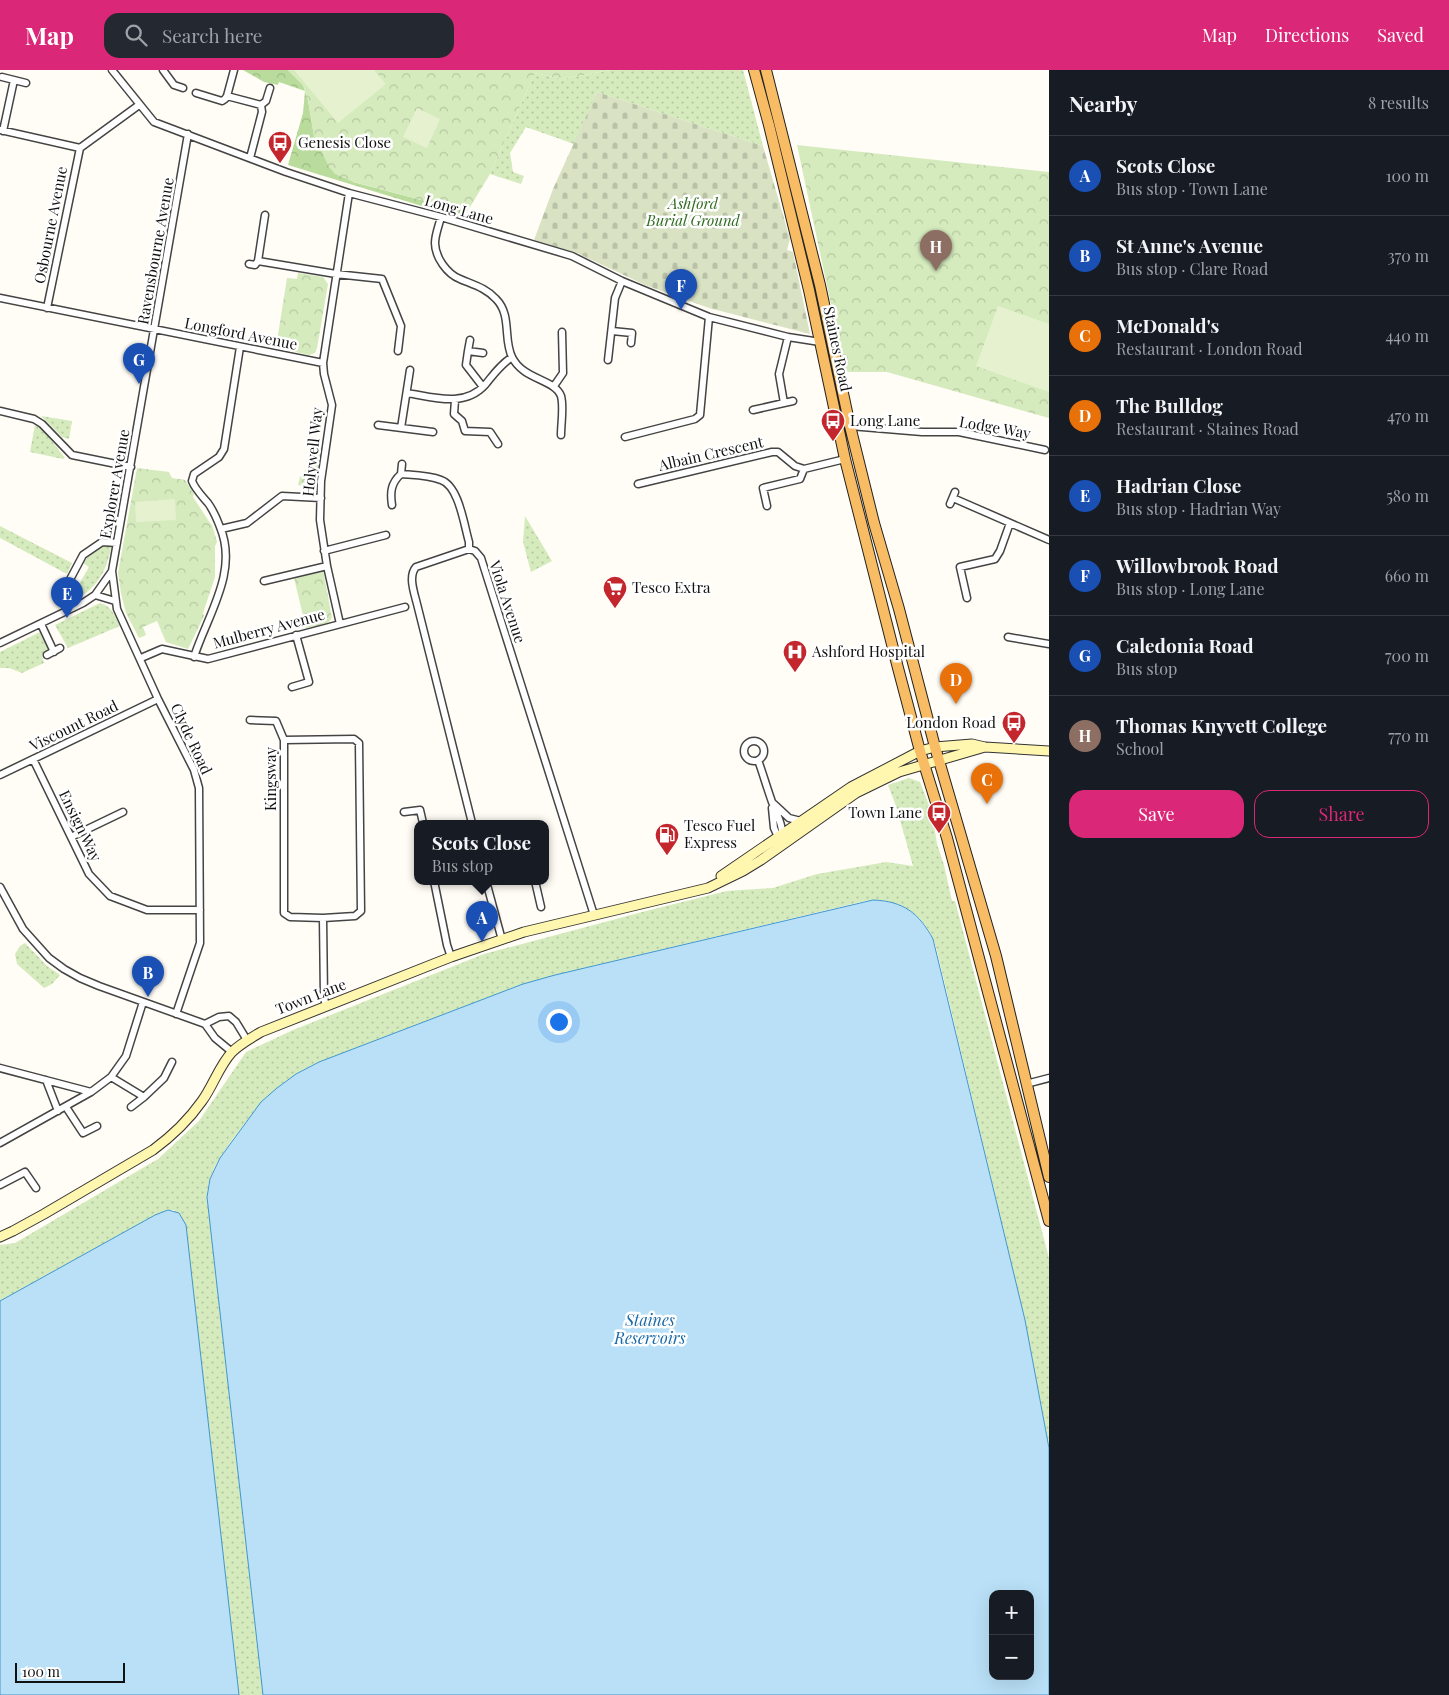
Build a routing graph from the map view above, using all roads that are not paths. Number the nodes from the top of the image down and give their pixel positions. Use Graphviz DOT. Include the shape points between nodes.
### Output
graph roads {
  1 [pos="112,70"];
  2 [pos="163,70"];
  3 [pos="234,70"];
  4 [pos="754,70"];
  5 [pos="766,70"];
  6 [pos="2,77"];
  7 [pos="14,80"];
  8 [pos="26,83"];
  9 [pos="184,88"];
  10 [pos="270,88"];
  11 [pos="196,93"];
  12 [pos="226,96"];
  13 [pos="139,105"];
  14 [pos="261,105"];
  15 [pos="1,130"];
  16 [pos="188,134"];
  17 [pos="80,148"];
  18 [pos="250,158"];
  19 [pos="349,193"];
  20 [pos="265,215"];
  21 [pos="441,217"];
  22 [pos="258,261"];
  23 [pos="249,264"];
  24 [pos="336,274"];
  25 [pos="622,281"];
  26 [pos="0,298"];
  27 [pos="47,308"];
  28 [pos="709,317"];
  29 [pos="156,329"];
  30 [pos="612,331"];
  31 [pos="562,332"];
  32 [pos="788,337"];
  33 [pos="470,340"];
  34 [pos="820,342"];
  35 [pos="631,343"];
  36 [pos="240,347"];
  37 [pos="398,351"];
  38 [pos="468,351"];
  39 [pos="483,354"];
  40 [pos="512,357"];
  41 [pos="608,360"];
  42 [pos="323,363"];
  43 [pos="410,370"];
  44 [pos="484,386"];
  45 [pos="554,386"];
  46 [pos="407,393"];
  47 [pos="455,400"];
  48 [pos="142,401"];
  49 [pos="793,401"];
  50 [pos="784,403"];
  51 [pos="753,410"];
  52 [pos="0,411"];
  53 [pos="378,425"];
  54 [pos="850,426"];
  55 [pos="401,428"];
  56 [pos="433,432"];
  57 [pos="561,435"];
  58 [pos="625,437"];
  59 [pos="498,444"];
  60 [pos="1045,450"];
  61 [pos="844,459"];
  62 [pos="402,464"];
  63 [pos="131,467"];
  64 [pos="804,469"];
  65 [pos="401,474"];
  66 [pos="638,484"];
  67 [pos="321,498"];
  68 [pos="953,498"];
  69 [pos="392,505"];
  70 [pos="768,506"];
  71 [pos="1010,523"];
  72 [pos="221,529"];
  73 [pos="386,535"];
  74 [pos="1049,540"];
  75 [pos="117,544"];
  76 [pos="469,550"];
  77 [pos="324,551"];
  78 [pos="327,566"];
  79 [pos="112,571"];
  80 [pos="264,581"];
  81 [pos="95,595"];
  82 [pos="967,598"];
  83 [pos="115,601"];
  84 [pos="406,606"];
  85 [pos="73,608"];
  86 [pos="41,624"];
  87 [pos="340,624"];
  88 [pos="296,636"];
  89 [pos="1008,637"];
  90 [pos="0,643"];
  91 [pos="1049,644"];
  92 [pos="47,656"];
  93 [pos="194,657"];
  94 [pos="141,658"];
  95 [pos="292,686"];
  96 [pos="158,699"];
  97 [pos="250,720"];
  98 [pos="284,740"];
  99 [pos="935,747"];
  100 [pos="985,747"];
  101 [pos="920,751"];
  102 [pos="1049,751"];
  103 [pos="33,760"];
  104 [pos="758,760"];
  105 [pos="940,761"];
  106 [pos="925,764"];
  107 [pos="0,776"];
  108 [pos="772,801"];
  109 [pos="123,812"];
  110 [pos="404,812"];
  111 [pos="422,820"];
  112 [pos="471,820"];
  113 [pos="801,820"];
  114 [pos="71,837"];
  115 [pos="782,838"];
  116 [pos="435,885"];
  117 [pos="487,885"];
  118 [pos="536,885"];
  119 [pos="0,886"];
  120 [pos="541,907"];
  121 [pos="200,910"];
  122 [pos="594,915"];
  123 [pos="323,918"];
  124 [pos="502,940"];
  125 [pos="451,957"];
  126 [pos="143,1002"];
  127 [pos="326,1006"];
  128 [pos="176,1014"];
  129 [pos="205,1024"];
  130 [pos="246,1040"];
  131 [pos="232,1052"];
  132 [pos="172,1062"];
  133 [pos="0,1068"];
  134 [pos="111,1077"];
  135 [pos="1049,1078"];
  136 [pos="46,1080"];
  137 [pos="1026,1084"];
  138 [pos="91,1092"];
  139 [pos="144,1097"];
  140 [pos="66,1107"];
  141 [pos="131,1107"];
  142 [pos="58,1112"];
  143 [pos="97,1126"];
  144 [pos="0,1144"];
  145 [pos="1049,1177"];
  146 [pos="0,1185"];
  147 [pos="36,1188"];
  148 [pos="1049,1221"];
  149 [pos="0,1236"];
  1 -- 13 [label="street, Long Lane"];
  2 -- 9 [label="street" via="174,85"];
  3 -- 12 [label="street"];
  4 -- 34 [label="highway, Staines Road"];
  5 -- 54 [label="highway, Staines Road" via="820,285"];
  6 -- 7 [label="street"];
  7 -- 8 [label="street"];
  7 -- 15 [label="street"];
  10 -- 14 [label="street" via="266,101"];
  11 -- 12 [label="street" via="222,101"];
  12 -- 14 [label="street"];
  13 -- 16 [label="street, Long Lane" via="154,122"];
  13 -- 17 [label="street"];
  14 -- 18 [label="street"];
  15 -- 17 [label="street"];
  16 -- 18 [label="street, Long Lane"];
  16 -- 29 [label="street, Ravensbourne Avenue"];
  17 -- 27 [label="street, Osbourne Avenue"];
  18 -- 19 [label="street, Long Lane"];
  19 -- 21 [label="street, Long Lane"];
  19 -- 24 [label="street, Holywell Way"];
  20 -- 22 [label="street"];
  21 -- 25 [label="street, Long Lane" via="572,256"];
  21 -- 40 [label="street" via="435,243 437,256 455,277 484,288 498,301 506,319 507,343"];
  22 -- 23 [label="street" via="255,265"];
  22 -- 24 [label="street"];
  24 -- 37 [label="street" via="382,280 401,326"];
  24 -- 42 [label="street, Holywell Way"];
  25 -- 28 [label="street, Long Lane"];
  25 -- 30 [label="street" via="615,298"];
  26 -- 27 [label="street, Longford Avenue"];
  27 -- 29 [label="street, Longford Avenue"];
  28 -- 32 [label="street, Long Lane"];
  28 -- 58 [label="street" via="700,415"];
  29 -- 36 [label="street, Longford Avenue"];
  29 -- 48 [label="street, Ravensbourne Avenue"];
  30 -- 35 [label="street" via="632,333"];
  30 -- 41 [label="street"];
  31 -- 45 [label="street" via="563,372"];
  32 -- 34 [label="street, Long Lane"];
  32 -- 50 [label="street" via="779,374"];
  33 -- 38 [label="street"];
  34 -- 61 [label="highway, Staines Road"];
  36 -- 42 [label="street, Longford Avenue"];
  36 -- 72 [label="street" via="224,449 219,457 194,474 192,481"];
  38 -- 39 [label="street"];
  38 -- 44 [label="street" via="466,364"];
  40 -- 44 [label="street"];
  40 -- 45 [label="street" via="529,375"];
  42 -- 67 [label="street, Holywell Way" via="332,405"];
  43 -- 46 [label="street"];
  44 -- 47 [label="street" via="464,399"];
  45 -- 57 [label="street" via="562,399"];
  46 -- 47 [label="street"];
  46 -- 55 [label="street"];
  47 -- 59 [label="street" via="454,414 462,421 465,431 490,432"];
  48 -- 63 [label="street, Explorer Avenue"];
  49 -- 50 [label="street"];
  50 -- 51 [label="street"];
  52 -- 63 [label="street" via="34,419 72,455"];
  53 -- 55 [label="street"];
  54 -- 60 [label="street, Lodge Way" via="959,432"];
  54 -- 99 [label="highway, Staines Road"];
  55 -- 56 [label="street"];
  61 -- 64 [label="street"];
  61 -- 101 [label="highway, Staines Road"];
  62 -- 65 [label="street"];
  63 -- 75 [label="street, Explorer Avenue"];
  64 -- 66 [label="street, Albain Crescent" via="778,452 772,452"];
  64 -- 70 [label="street" via="800,478 763,488"];
  65 -- 69 [label="street" via="391,489"];
  65 -- 76 [label="street" via="440,479 451,486"];
  67 -- 72 [label="street" via="282,496 247,523"];
  67 -- 77 [label="street, Holywell Way"];
  68 -- 71 [label="street"];
  71 -- 74 [label="street"];
  71 -- 82 [label="street" via="995,559 960,567"];
  72 -- 93 [label="street" via="225,548 224,578"];
  73 -- 77 [label="street"];
  75 -- 79 [label="street, Explorer Avenue"];
  75 -- 85 [label="street" via="102,542 83,555 66,586"];
  76 -- 112 [label="street, Viola Avenue" via="416,567 412,577"];
  76 -- 122 [label="street, Viola Avenue" via="481,558"];
  77 -- 78 [label="street, Holywell Way"];
  78 -- 80 [label="street"];
  78 -- 87 [label="street, Holywell Way"];
  79 -- 81 [label="street"];
  79 -- 83 [label="street, Clyde Road"];
  81 -- 83 [label="street"];
  81 -- 85 [label="street"];
  83 -- 94 [label="street, Clyde Road"];
  84 -- 87 [label="street, Mulberry Avenue"];
  85 -- 86 [label="street"];
  86 -- 90 [label="street"];
  86 -- 92 [label="street" via="57,650"];
  87 -- 88 [label="street, Mulberry Avenue"];
  88 -- 93 [label="street, Mulberry Avenue" via="208,659"];
  88 -- 95 [label="street" via="309,682"];
  89 -- 91 [label="street"];
  93 -- 94 [label="street, Mulberry Avenue" via="162,649"];
  94 -- 96 [label="street, Clyde Road"];
  96 -- 103 [label="street, Viscount Road"];
  96 -- 121 [label="street, Clyde Road" via="194,770 199,788"];
  97 -- 98 [label="street" via="276,721"];
  98 -- 123 [label="street, Kingsway" via="284,913 290,917"];
  98 -- 123 [label="street, Kingsway" via="354,739 359,743 361,911 355,916"];
  99 -- 100 [label="main road, Town Lane" via="972,744"];
  99 -- 101 [label="main road, Town Lane"];
  99 -- 105 [label="highway"];
  100 -- 102 [label="main road, Town Lane"];
  100 -- 105 [label="main road, Town Lane"];
  101 -- 106 [label="highway, Staines Road"];
  101 -- 113 [label="main road, Town Lane" via="851,787"];
  103 -- 107 [label="street, Viscount Road"];
  103 -- 114 [label="street, Ensign Way"];
  104 -- 108 [label="street"];
  105 -- 106 [label="main road, Town Lane"];
  105 -- 137 [label="highway" via="996,956"];
  106 -- 115 [label="main road, Town Lane" via="899,772 856,793"];
  106 -- 148 [label="highway, Staines Road" via="948,838"];
  108 -- 113 [label="street" via="789,818"];
  108 -- 115 [label="street" via="774,828"];
  109 -- 114 [label="street"];
  110 -- 111 [label="street" via="420,810"];
  113 -- 115 [label="main road, Town Lane"];
  114 -- 121 [label="street, Ensign Way" via="89,874 110,896 147,910"];
  115 -- 122 [label="main road, Town Lane" via="727,874 695,890"];
  116 -- 125 [label="street"];
  117 -- 124 [label="street"];
  118 -- 120 [label="street"];
  119 -- 126 [label="street" via="23,929 50,958 80,978"];
  121 -- 128 [label="street, Clyde Road" via="200,943"];
  122 -- 124 [label="main road, Town Lane"];
  123 -- 127 [label="street"];
  124 -- 125 [label="main road, Town Lane"];
  125 -- 127 [label="main road, Town Lane"];
  126 -- 128 [label="street"];
  126 -- 134 [label="street" via="126,1056"];
  127 -- 130 [label="main road, Town Lane"];
  128 -- 129 [label="street"];
  129 -- 130 [label="street" via="229,1016"];
  129 -- 131 [label="street" via="215,1038"];
  130 -- 131 [label="main road, Town Lane"];
  131 -- 149 [label="main road, Town Lane" via="203,1099 166,1140 44,1214"];
  132 -- 139 [label="street" via="164,1078"];
  133 -- 136 [label="street"];
  134 -- 138 [label="street"];
  134 -- 139 [label="street"];
  135 -- 137 [label="street"];
  136 -- 138 [label="street"];
  136 -- 142 [label="street"];
  137 -- 145 [label="highway"];
  138 -- 140 [label="street"];
  139 -- 141 [label="street"];
  140 -- 142 [label="street"];
  140 -- 143 [label="street" via="83,1133"];
  142 -- 144 [label="street" via="50,1120"];
  146 -- 147 [label="street" via="25,1172"];
}
